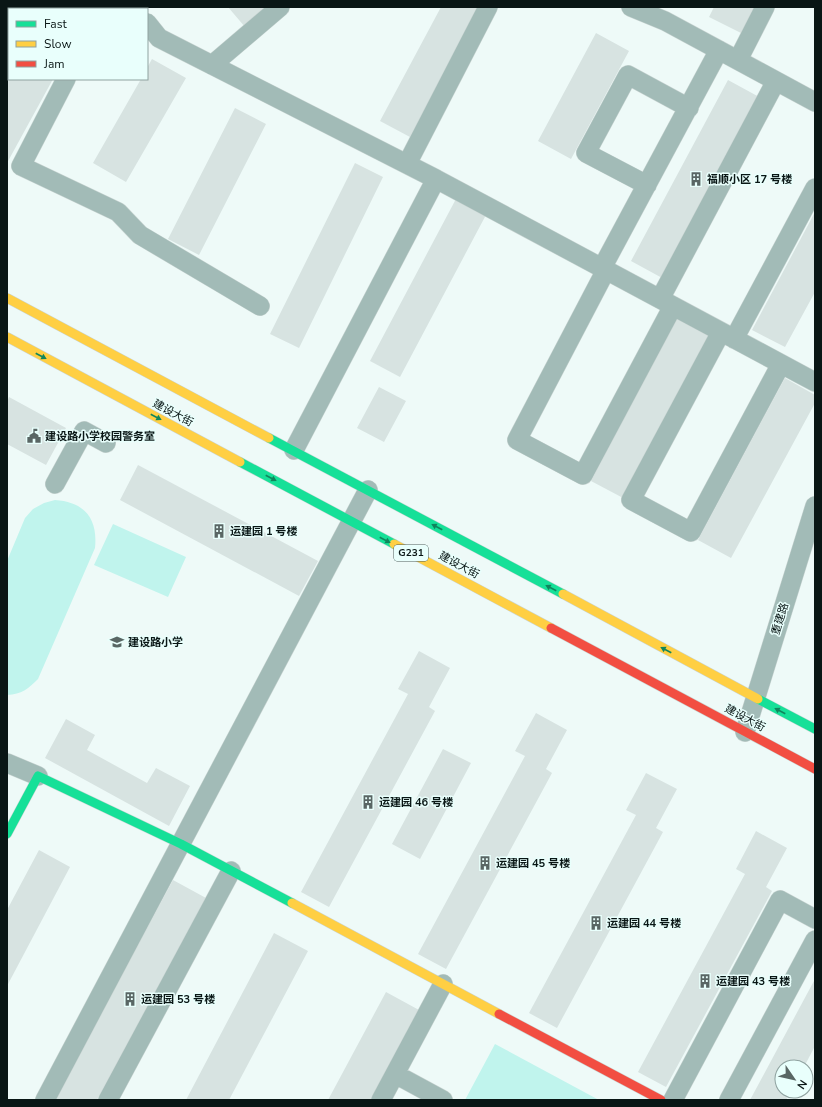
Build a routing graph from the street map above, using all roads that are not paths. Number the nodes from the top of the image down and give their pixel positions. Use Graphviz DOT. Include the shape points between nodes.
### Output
graph roads {
  1 [pos="280,7"];
  2 [pos="488,7"];
  3 [pos="631,7"];
  4 [pos="765,7"];
  5 [pos="148,25"];
  6 [pos="719,50"];
  7 [pos="738,60"];
  8 [pos="212,65"];
  9 [pos="65,80"];
  10 [pos="776,81"];
  11 [pos="814,98"];
  12 [pos="689,108"];
  13 [pos="407,164"];
  14 [pos="436,179"];
  15 [pos="647,185"];
  16 [pos="815,188"];
  17 [pos="604,269"];
  18 [pos="7,298"];
  19 [pos="666,302"];
  20 [pos="260,306"];
  21 [pos="728,336"];
  22 [pos="7,337"];
  23 [pos="781,364"];
  24 [pos="815,382"];
  25 [pos="106,443"];
  26 [pos="294,450"];
  27 [pos="55,484"];
  28 [pos="368,490"];
  29 [pos="815,506"];
  30 [pos="351,522"];
  31 [pos="755,698"];
  32 [pos="815,729"];
  33 [pos="745,732"];
  34 [pos="7,763"];
  35 [pos="815,769"];
  36 [pos="38,776"];
  37 [pos="7,834"];
  38 [pos="181,844"];
  39 [pos="231,871"];
  40 [pos="815,919"];
  41 [pos="815,940"];
  42 [pos="443,984"];
  43 [pos="395,1074"];
  44 [pos="45,1100"];
  45 [pos="108,1100"];
  46 [pos="381,1100"];
  47 [pos="443,1100"];
  48 [pos="661,1100"];
  49 [pos="672,1100"];
  50 [pos="728,1100"];
  1 -- 8 [label="street"];
  2 -- 13 [label="street"];
  3 -- 6 [label="street" via="665,21"];
  4 -- 7 [label="street"];
  5 -- 8 [label="street" via="159,38"];
  6 -- 7 [label="street"];
  6 -- 12 [label="street"];
  7 -- 10 [label="street"];
  8 -- 13 [label="street"];
  9 -- 20 [label="street" via="21,166 118,212 140,235"];
  10 -- 11 [label="street"];
  10 -- 19 [label="street"];
  12 -- 15 [label="street"];
  12 -- 15 [label="street" via="628,75 586,153"];
  13 -- 14 [label="street"];
  14 -- 17 [label="street"];
  14 -- 26 [label="street"];
  15 -- 17 [label="street"];
  16 -- 21 [label="street"];
  17 -- 19 [label="street"];
  17 -- 19 [label="street" via="517,440 583,475"];
  18 -- 26 [label="main road, 建设大街"];
  19 -- 21 [label="street"];
  21 -- 23 [label="street"];
  21 -- 23 [label="street" via="631,500 691,532"];
  22 -- 30 [label="main road, 建设大街 / G231, one-way"];
  23 -- 24 [label="street"];
  25 -- 27 [label="street" via="84,431"];
  26 -- 28 [label="main road, 建设大街"];
  28 -- 30 [label="street"];
  31 -- 28 [label="main road, 建设大街, one-way"];
  29 -- 31 [label="street, 重建路"];
  30 -- 33 [label="main road, 建设大街 / G231, one-way"];
  30 -- 38 [label="street"];
  32 -- 31 [label="main road, 建设大街, one-way"];
  31 -- 33 [label="street, 重建路"];
  33 -- 35 [label="main road, 建设大街 / G231"];
  34 -- 36 [label="street"];
  36 -- 37 [label="main road"];
  36 -- 38 [label="main road"];
  38 -- 39 [label="main road"];
  38 -- 44 [label="street"];
  39 -- 42 [label="main road"];
  39 -- 45 [label="street"];
  40 -- 49 [label="street" via="780,900"];
  41 -- 50 [label="street"];
  42 -- 43 [label="street"];
  42 -- 48 [label="main road"];
  43 -- 46 [label="street"];
  43 -- 47 [label="street"];
}
